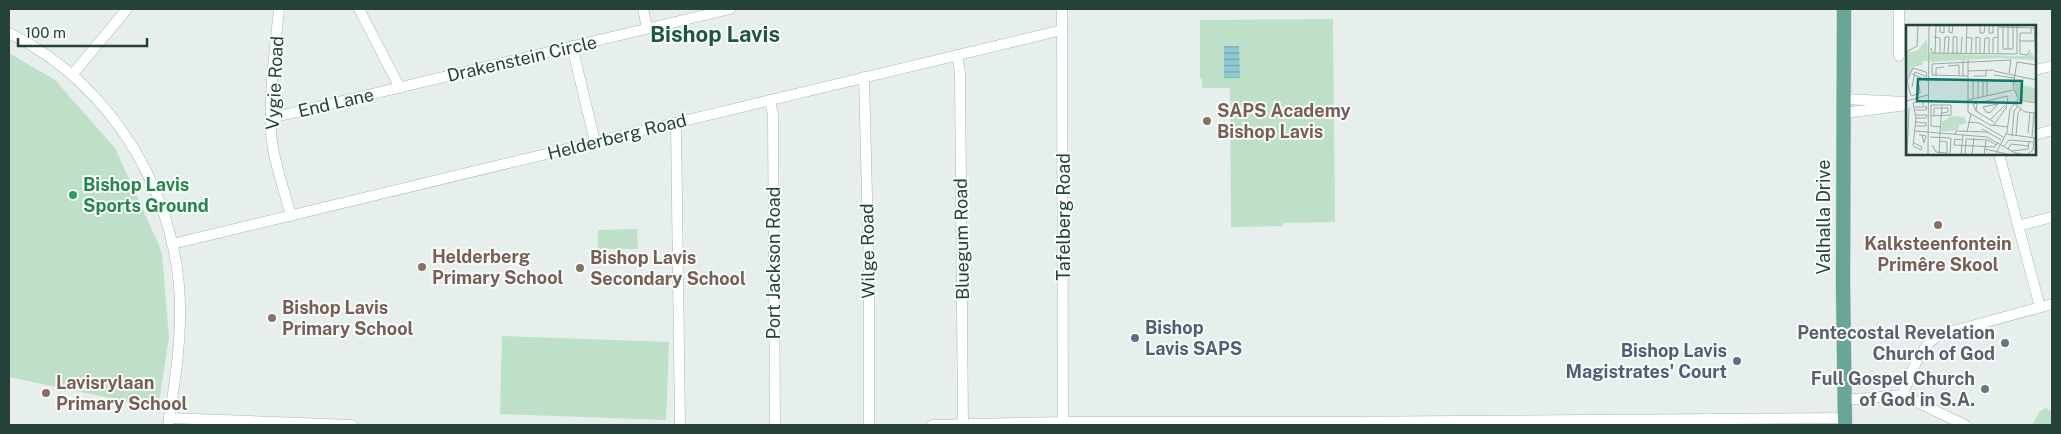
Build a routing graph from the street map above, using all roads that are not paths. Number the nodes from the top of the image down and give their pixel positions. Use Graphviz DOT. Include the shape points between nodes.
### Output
graph roads {
  1 [pos="128,9"];
  2 [pos="279,9"];
  3 [pos="359,9"];
  4 [pos="643,9"];
  5 [pos="730,9"];
  6 [pos="1062,9"];
  7 [pos="1844,9"];
  8 [pos="1899,9"];
  9 [pos="648,28"];
  10 [pos="1062,30"];
  11 [pos="9,33"];
  12 [pos="572,46"];
  13 [pos="957,55"];
  14 [pos="1899,56"];
  15 [pos="2052,66"];
  16 [pos="2036,70"];
  17 [pos="72,75"];
  18 [pos="864,77"];
  19 [pos="400,88"];
  20 [pos="1844,99"];
  21 [pos="770,100"];
  22 [pos="1906,103"];
  23 [pos="1906,103"];
  24 [pos="1844,113"];
  25 [pos="271,118"];
  26 [pos="676,123"];
  27 [pos="2052,130"];
  28 [pos="2036,135"];
  29 [pos="595,142"];
  30 [pos="1999,155"];
  31 [pos="291,216"];
  32 [pos="2052,217"];
  33 [pos="2018,226"];
  34 [pos="172,244"];
  35 [pos="2052,304"];
  36 [pos="2040,307"];
  37 [pos="1902,395"];
  38 [pos="1845,400"];
  39 [pos="168,422"];
  40 [pos="1845,422"];
  41 [pos="1579,423"];
  42 [pos="963,424"];
  43 [pos="1063,424"];
  44 [pos="1302,424"];
  45 [pos="352,425"];
  46 [pos="680,425"];
  47 [pos="775,425"];
  48 [pos="869,425"];
  49 [pos="932,425"];
  50 [pos="1965,425"];
  1 -- 17 [label="street"];
  2 -- 25 [label="street, Vygie Road"];
  3 -- 19 [label="street"];
  4 -- 9 [label="street"];
  5 -- 9 [label="street, Drakenstein Circle"];
  6 -- 10 [label="street, Tafelberg Road"];
  7 -- 20 [label="main road, Valhalla Drive"];
  8 -- 14 [label="street"];
  9 -- 12 [label="street, Drakenstein Circle"];
  10 -- 13 [label="street, Helderberg Road"];
  10 -- 43 [label="street, Tafelberg Road"];
  11 -- 17 [label="street"];
  12 -- 19 [label="street, Drakenstein Circle"];
  12 -- 29 [label="street"];
  13 -- 18 [label="street, Helderberg Road"];
  13 -- 42 [label="street, Bluegum Road" via="960,73"];
  15 -- 16 [label="street"];
  17 -- 34 [label="street" via="126,134 157,193"];
  18 -- 21 [label="street, Helderberg Road"];
  18 -- 48 [label="street, Wilge Road"];
  19 -- 25 [label="street, End Lane"];
  20 -- 22 [label="street"];
  20 -- 24 [label="main road, Valhalla Drive"];
  21 -- 26 [label="street, Helderberg Road"];
  21 -- 47 [label="street, Port Jackson Road" via="773,115"];
  23 -- 24 [label="street"];
  24 -- 38 [label="main road, Valhalla Drive"];
  25 -- 31 [label="street, Vygie Road" via="273,145"];
  26 -- 29 [label="street, Helderberg Road"];
  26 -- 46 [label="street"];
  27 -- 28 [label="street"];
  29 -- 31 [label="street, Helderberg Road"];
  30 -- 33 [label="street"];
  31 -- 34 [label="street, Helderberg Road"];
  32 -- 33 [label="street"];
  33 -- 36 [label="street"];
  34 -- 39 [label="street" via="180,316"];
  35 -- 36 [label="street"];
  36 -- 37 [label="street" via="1931,340 1924,346"];
  37 -- 38 [label="street"];
  37 -- 50 [label="street"];
  38 -- 40 [label="main road, Valhalla Drive"];
  39 -- 45 [label="street"];
  40 -- 41 [label="street"];
  41 -- 44 [label="street"];
  42 -- 43 [label="street"];
  42 -- 49 [label="street"];
  43 -- 44 [label="street"];
}
